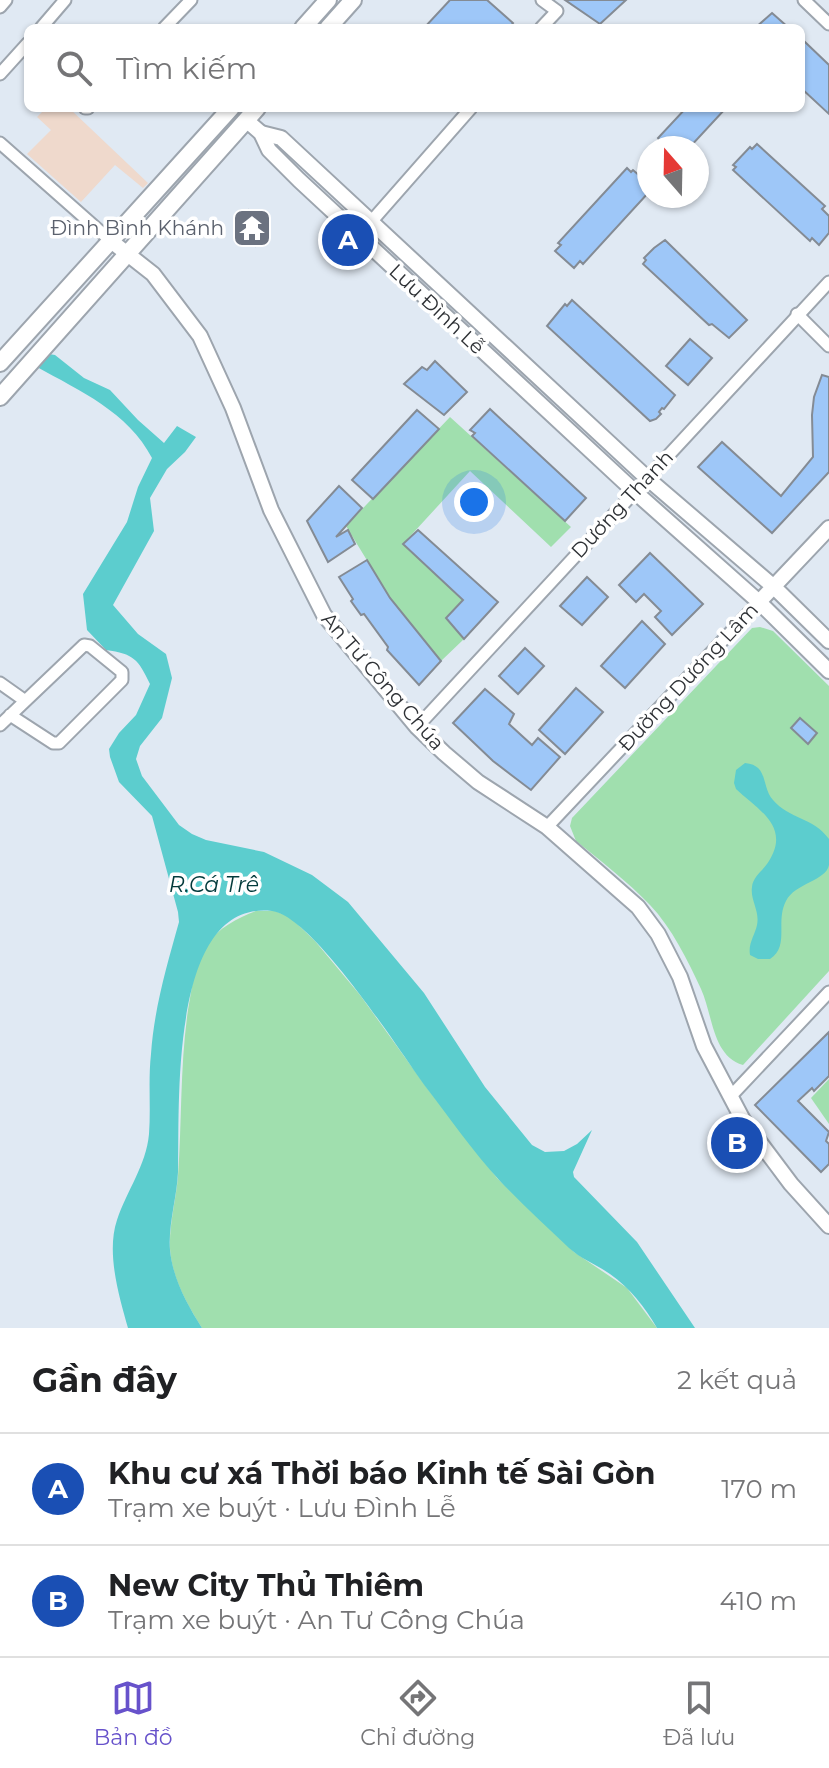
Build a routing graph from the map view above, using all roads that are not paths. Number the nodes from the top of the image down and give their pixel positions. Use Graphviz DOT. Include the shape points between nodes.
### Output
graph roads {
  1 [pos="6,0"];
  2 [pos="65,0"];
  3 [pos="191,0"];
  4 [pos="328,0"];
  5 [pos="353,0"];
  6 [pos="542,0"];
  7 [pos="804,0"];
  8 [pos="0,7"];
  9 [pos="44,24"];
  10 [pos="168,24"];
  11 [pos="307,24"];
  12 [pos="332,24"];
  13 [pos="545,24"];
  14 [pos="829,24"];
  15 [pos="24,50"];
  16 [pos="0,74"];
  17 [pos="227,112"];
  18 [pos="467,112"];
  19 [pos="252,114"];
  20 [pos="261,133"];
  21 [pos="0,143"];
  22 [pos="370,223"];
  23 [pos="111,241"];
  24 [pos="128,255"];
  25 [pos="829,282"];
  26 [pos="797,314"];
  27 [pos="829,346"];
  28 [pos="0,363"];
  29 [pos="0,397"];
  30 [pos="647,478"];
  31 [pos="634,491"];
  32 [pos="829,528"];
  33 [pos="774,587"];
  34 [pos="759,602"];
  35 [pos="829,641"];
  36 [pos="829,671"];
  37 [pos="0,683"];
  38 [pos="24,700"];
  39 [pos="10,715"];
  40 [pos="0,725"];
  41 [pos="417,727"];
  42 [pos="547,827"];
  43 [pos="829,992"];
  44 [pos="730,1097"];
  45 [pos="828,1224"];
  1 -- 8 [label="street"];
  2 -- 9 [label="street"];
  3 -- 10 [label="street"];
  4 -- 11 [label="main road"];
  5 -- 12 [label="main road"];
  6 -- 13 [label="street" via="557,11"];
  7 -- 14 [label="street"];
  15 -- 16 [label="street"];
  17 -- 23 [label="main road"];
  18 -- 22 [label="street"];
  19 -- 20 [label="street"];
  19 -- 24 [label="main road"];
  20 -- 22 [label="street, Lưu Đình Lễ" via="281,138"];
  20 -- 31 [label="street, Lưu Đình Lễ" via="269,150 299,180"];
  21 -- 23 [label="street"];
  22 -- 30 [label="street, Lưu Đình Lễ"];
  23 -- 24 [label="street, An Tư Công Chúa"];
  23 -- 28 [label="main road"];
  24 -- 29 [label="main road"];
  24 -- 41 [label="street, An Tư Công Chúa" via="153,274 200,336 271,510 324,615"];
  25 -- 26 [label="street, Dương Thanh"];
  26 -- 27 [label="street"];
  26 -- 30 [label="street, Dương Thanh"];
  30 -- 31 [label="street, Dương Thanh"];
  30 -- 33 [label="street, Lưu Đình Lễ"];
  31 -- 34 [label="street, Lưu Đình Lễ"];
  31 -- 41 [label="street, Dương Thanh"];
  32 -- 33 [label="street, Đường Dương Lâm"];
  33 -- 34 [label="street, Đường Dương Lâm"];
  33 -- 35 [label="street, Lưu Đình Lễ"];
  34 -- 36 [label="street, Lưu Đình Lễ"];
  34 -- 42 [label="street, Đường Dương Lâm"];
  37 -- 38 [label="street"];
  38 -- 39 [label="street"];
  38 -- 39 [label="street" via="84,645 122,672 122,680 59,743"];
  39 -- 40 [label="street"];
  41 -- 42 [label="street, An Tư Công Chúa" via="478,782"];
  42 -- 44 [label="street, An Tư Công Chúa" via="638,907 658,934"];
  43 -- 44 [label="street"];
  44 -- 45 [label="street, An Tư Công Chúa" via="791,1184"];
}
